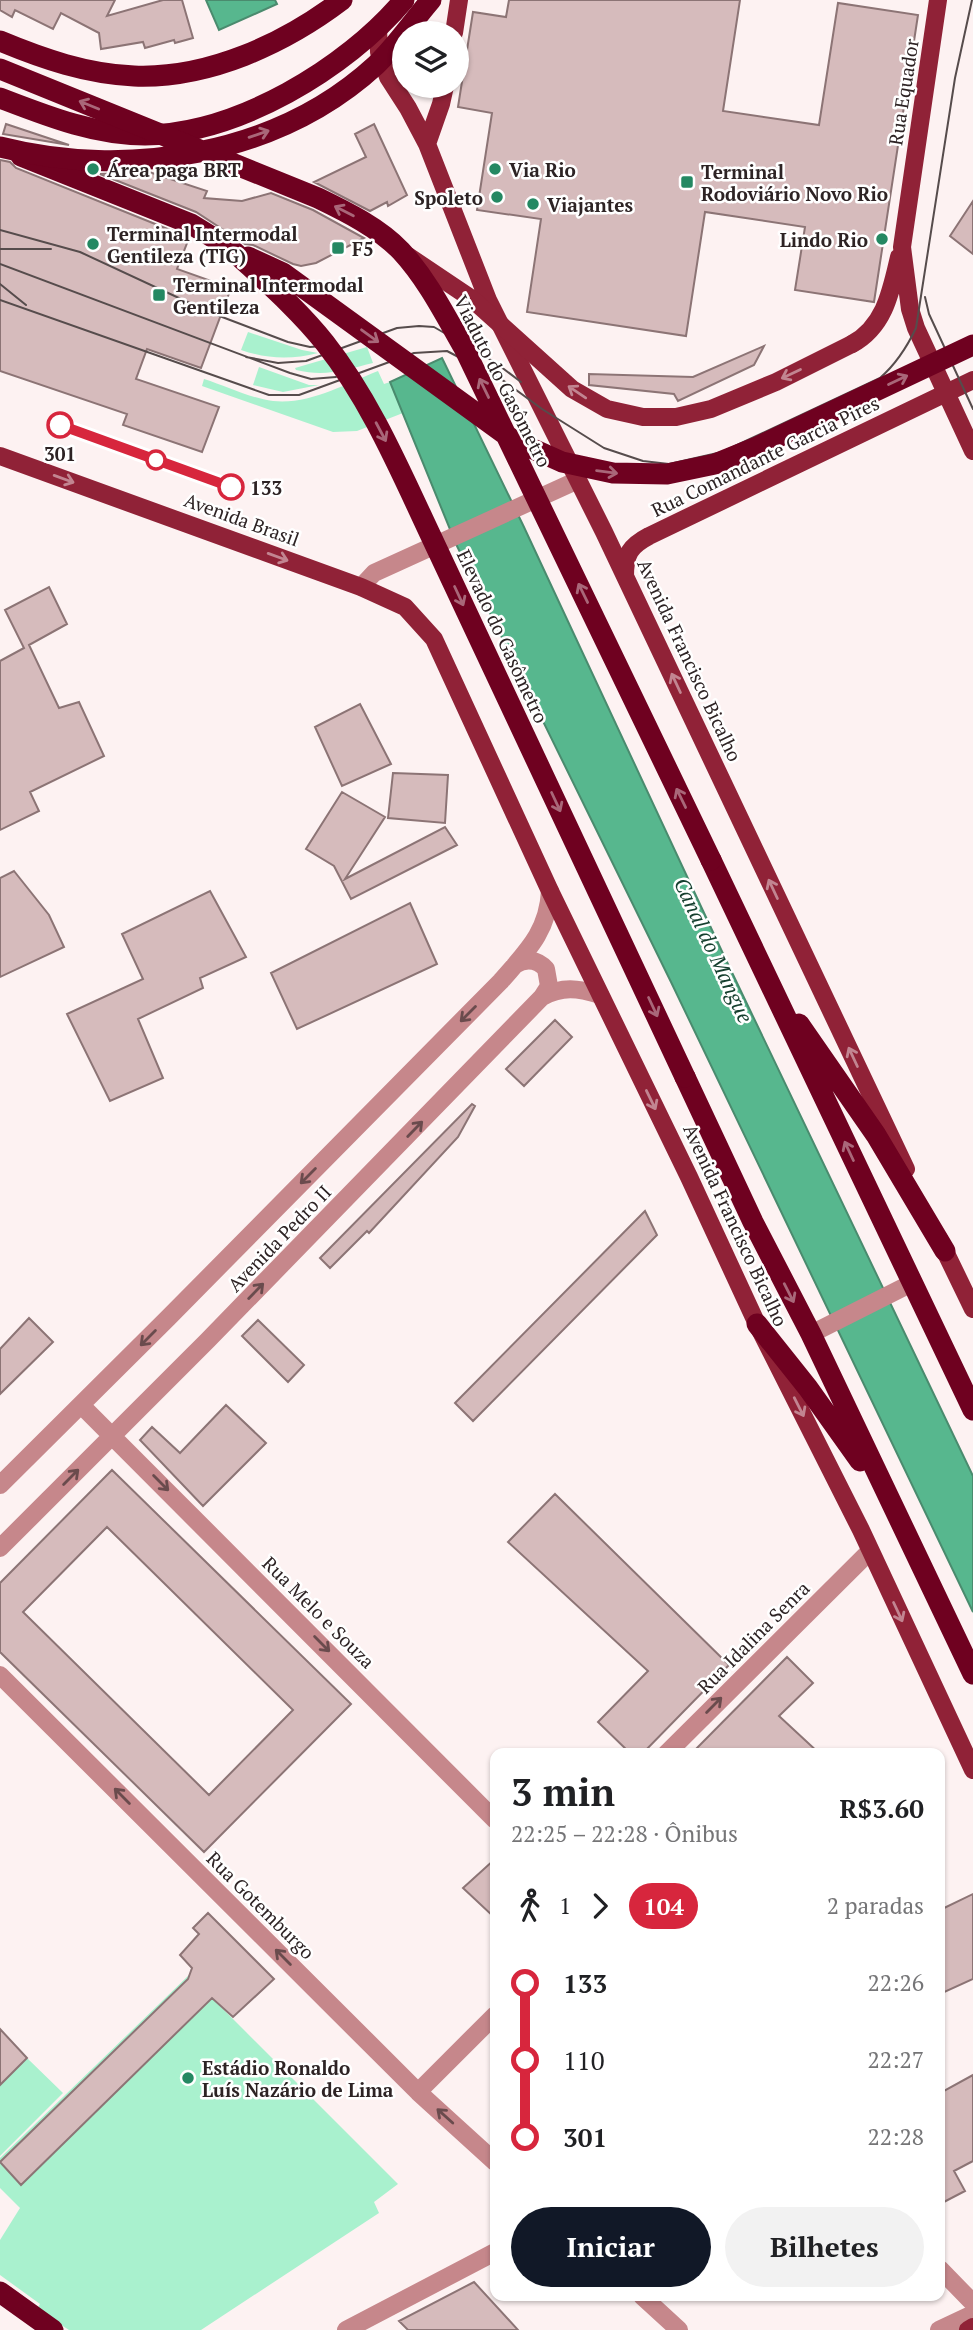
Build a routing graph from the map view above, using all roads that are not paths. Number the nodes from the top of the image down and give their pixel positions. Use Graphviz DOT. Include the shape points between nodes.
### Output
graph roads {
  1 [pos="342,0"];
  2 [pos="404,0"];
  3 [pos="431,0"];
  4 [pos="459,0"];
  5 [pos="938,0"];
  6 [pos="455,21"];
  7 [pos="378,29"];
  8 [pos="5,42"];
  9 [pos="0,69"];
  10 [pos="0,98"];
  11 [pos="442,98"];
  12 [pos="427,144"];
  13 [pos="0,147"];
  14 [pos="902,247"];
  15 [pos="230,248"];
  16 [pos="400,250"];
  17 [pos="973,345"];
  18 [pos="973,380"];
  19 [pos="946,393"];
  20 [pos="973,451"];
  21 [pos="0,456"];
  22 [pos="578,480"];
  23 [pos="625,576"];
  24 [pos="361,587"];
  25 [pos="444,659"];
  26 [pos="550,891"];
  27 [pos="514,965"];
  28 [pos="773,990"];
  29 [pos="600,995"];
  30 [pos="542,997"];
  31 [pos="685,1077"];
  32 [pos="945,1251"];
  33 [pos="912,1283"];
  34 [pos="973,1309"];
  35 [pos="757,1324"];
  36 [pos="811,1334"];
  37 [pos="81,1405"];
  38 [pos="973,1410"];
  39 [pos="113,1435"];
  40 [pos="0,1485"];
  41 [pos="894,1508"];
  42 [pos="0,1548"];
  43 [pos="870,1550"];
  44 [pos="973,1674"];
  45 [pos="0,1675"];
  46 [pos="672,1748"];
  47 [pos="973,1770"];
  48 [pos="490,1815"];
  49 [pos="490,2020"];
  50 [pos="418,2092"];
  51 [pos="490,2157"];
  52 [pos="490,2255"];
  53 [pos="945,2274"];
  54 [pos="0,2289"];
  55 [pos="0,2298"];
  56 [pos="647,2301"];
  57 [pos="973,2303"];
  58 [pos="973,2314"];
  59 [pos="973,2327"];
  60 [pos="43,2330"];
  61 [pos="53,2330"];
  62 [pos="61,2330"];
  63 [pos="346,2330"];
  64 [pos="679,2330"];
  65 [pos="939,2330"];
  66 [pos="968,2330"];
  1 -- 8 [label="highway" via="294,33 234,59 186,71 135,76 80,69"];
  2 -- 7 [label="highway"];
  13 -- 3 [label="highway, one-way, bridge" via="53,159 98,161 165,158 237,142 272,130 334,97 376,64"];
  4 -- 6 [label="main road"];
  5 -- 14 [label="main road, Rua Equador"];
  7 -- 10 [label="highway" via="316,76 256,107 172,133 144,135 85,127"];
  7 -- 12 [label="main road, Avenida Francisco Bicalho" via="379,52 388,76"];
  16 -- 9 [label="highway, Viaduto do Gasômetro, one-way, bridge" via="354,216 318,198"];
  11 -- 12 [label="main road"];
  12 -- 22 [label="main road, Avenida Francisco Bicalho" via="488,300"];
  13 -- 15 [label="highway, Elevado do Gasômetro, bridge" via="191,224"];
  14 -- 16 [label="main road, one-way, bridge" via="883,314 870,332 776,382 711,409 668,417 607,409 572,389 472,299"];
  14 -- 19 [label="main road, Rua Equador" via="910,309"];
  15 -- 17 [label="highway, Elevado do Gasômetro, one-way, bridge" via="283,273 513,440 562,462 613,473 667,474 715,464"];
  15 -- 31 [label="highway, Elevado do Gasômetro, one-way, bridge" via="299,314 360,393"];
  28 -- 16 [label="highway, Viaduto do Gasômetro, one-way, bridge" via="464,348 433,294"];
  18 -- 19 [label="main road, Rua Comandante Garcia Pires"];
  19 -- 20 [label="main road, Rua Equador"];
  19 -- 23 [label="main road, Rua Comandante Garcia Pires" via="637,542 627,554"];
  21 -- 24 [label="main road, Avenida Brasil, one-way"];
  22 -- 23 [label="main road, Avenida Francisco Bicalho"];
  22 -- 24 [label="street" via="374,573"];
  32 -- 23 [label="main road, Avenida Francisco Bicalho, one-way"];
  24 -- 25 [label="main road, Avenida Brasil" via="410,612 434,639"];
  25 -- 26 [label="main road, Avenida Francisco Bicalho"];
  26 -- 27 [label="street, Avenida Pedro II" via="543,928"];
  26 -- 29 [label="main road, Avenida Francisco Bicalho"];
  27 -- 30 [label="street" via="533,961 546,970 549,986"];
  27 -- 37 [label="street, Avenida Pedro II, one-way"];
  28 -- 32 [label="highway" via="876,1135"];
  33 -- 28 [label="highway, one-way"];
  29 -- 30 [label="street" via="568,988"];
  29 -- 35 [label="main road, Avenida Francisco Bicalho, one-way"];
  39 -- 30 [label="street, Avenida Pedro II, one-way"];
  31 -- 36 [label="highway, Avenida Francisco Bicalho, one-way"];
  32 -- 34 [label="main road, Avenida Francisco Bicalho"];
  33 -- 36 [label="street"];
  33 -- 38 [label="highway"];
  35 -- 41 [label="highway"];
  35 -- 43 [label="main road, Avenida Francisco Bicalho, one-way"];
  36 -- 41 [label="highway, Avenida Francisco Bicalho"];
  37 -- 39 [label="street, Rua Melo e Souza"];
  37 -- 40 [label="street, Avenida Pedro II"];
  42 -- 39 [label="street, Avenida Pedro II, one-way"];
  39 -- 48 [label="street, Rua Melo e Souza, one-way"];
  41 -- 44 [label="highway, Avenida Francisco Bicalho"];
  46 -- 43 [label="street, Rua Idalina Senra, one-way"];
  43 -- 47 [label="main road, Avenida Francisco Bicalho, one-way"];
  50 -- 45 [label="street, Rua Gotemburgo, one-way"];
  49 -- 50 [label="street"];
  51 -- 50 [label="street, Rua Gotemburgo, one-way"];
  52 -- 63 [label="street"];
  53 -- 57 [label="street"];
  54 -- 61 [label="highway"];
  54 -- 62 [label="street"];
  55 -- 60 [label="highway"];
  56 -- 64 [label="street"];
  58 -- 65 [label="street"];
  59 -- 66 [label="main road"];
}
